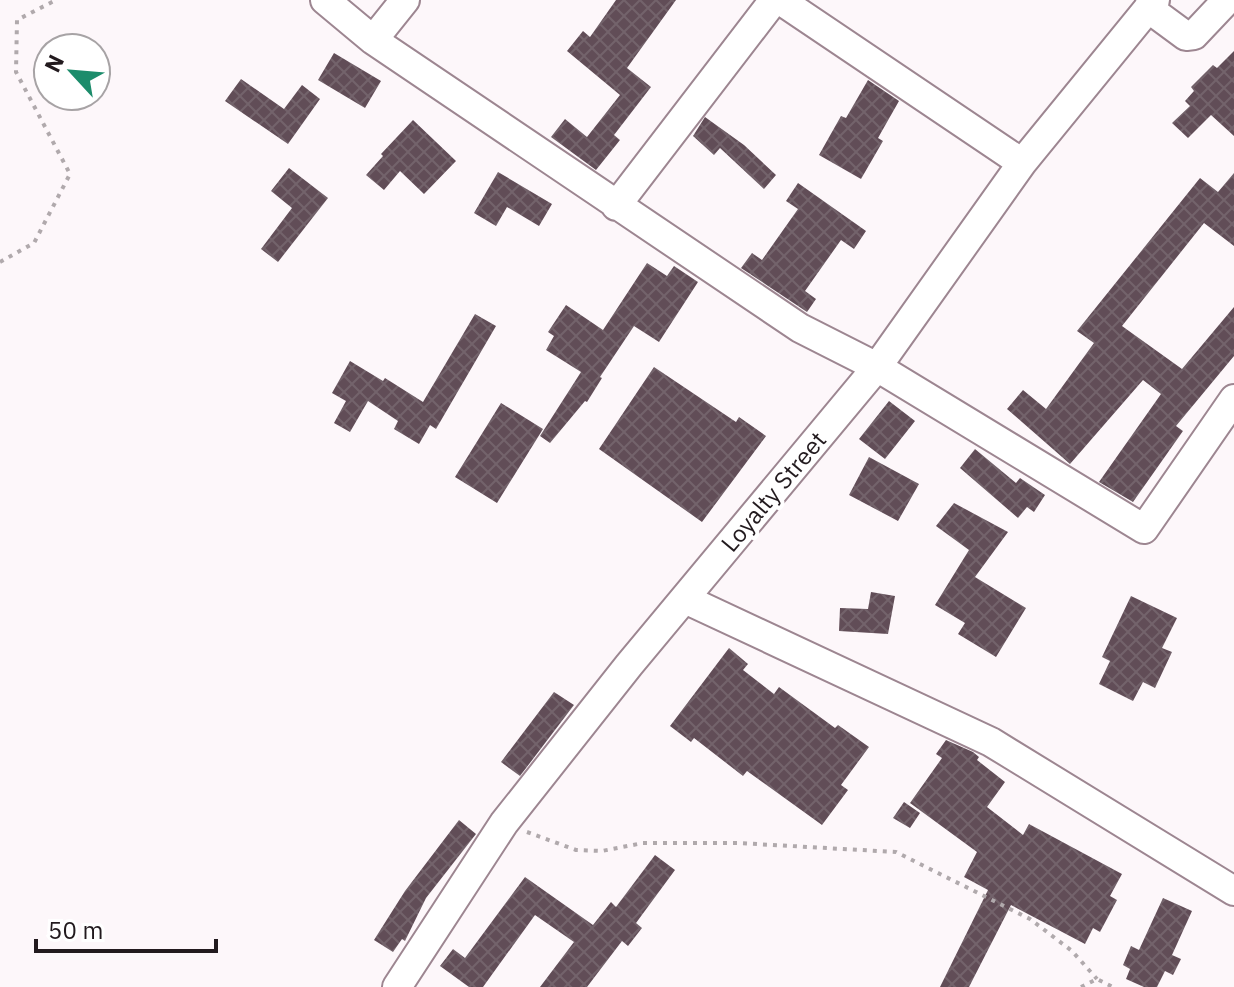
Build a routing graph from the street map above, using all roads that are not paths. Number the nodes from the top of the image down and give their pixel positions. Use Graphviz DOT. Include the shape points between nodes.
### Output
graph roads {
  1 [pos="325,0"];
  2 [pos="405,0"];
  3 [pos="777,0"];
  4 [pos="1227,0"];
  5 [pos="1151,4"];
  6 [pos="373,40"];
  7 [pos="1022,163"];
  8 [pos="616,206"];
  9 [pos="877,367"];
  10 [pos="1234,399"];
  11 [pos="685,599"];
  12 [pos="1234,891"];
  13 [pos="397,987"];
  1 -- 6 [label="street"];
  2 -- 6 [label="street"];
  3 -- 7 [label="street"];
  3 -- 8 [label="street"];
  4 -- 5 [label="street" via="1194,35 1186,36"];
  5 -- 7 [label="street, Loyalty Street"];
  6 -- 8 [label="street"];
  7 -- 9 [label="street, Loyalty Street"];
  8 -- 9 [label="street" via="800,328"];
  9 -- 10 [label="street" via="1144,529"];
  9 -- 11 [label="street, Loyalty Street"];
  11 -- 12 [label="street" via="991,742"];
  11 -- 13 [label="street, Loyalty Street" via="504,823"];
}
